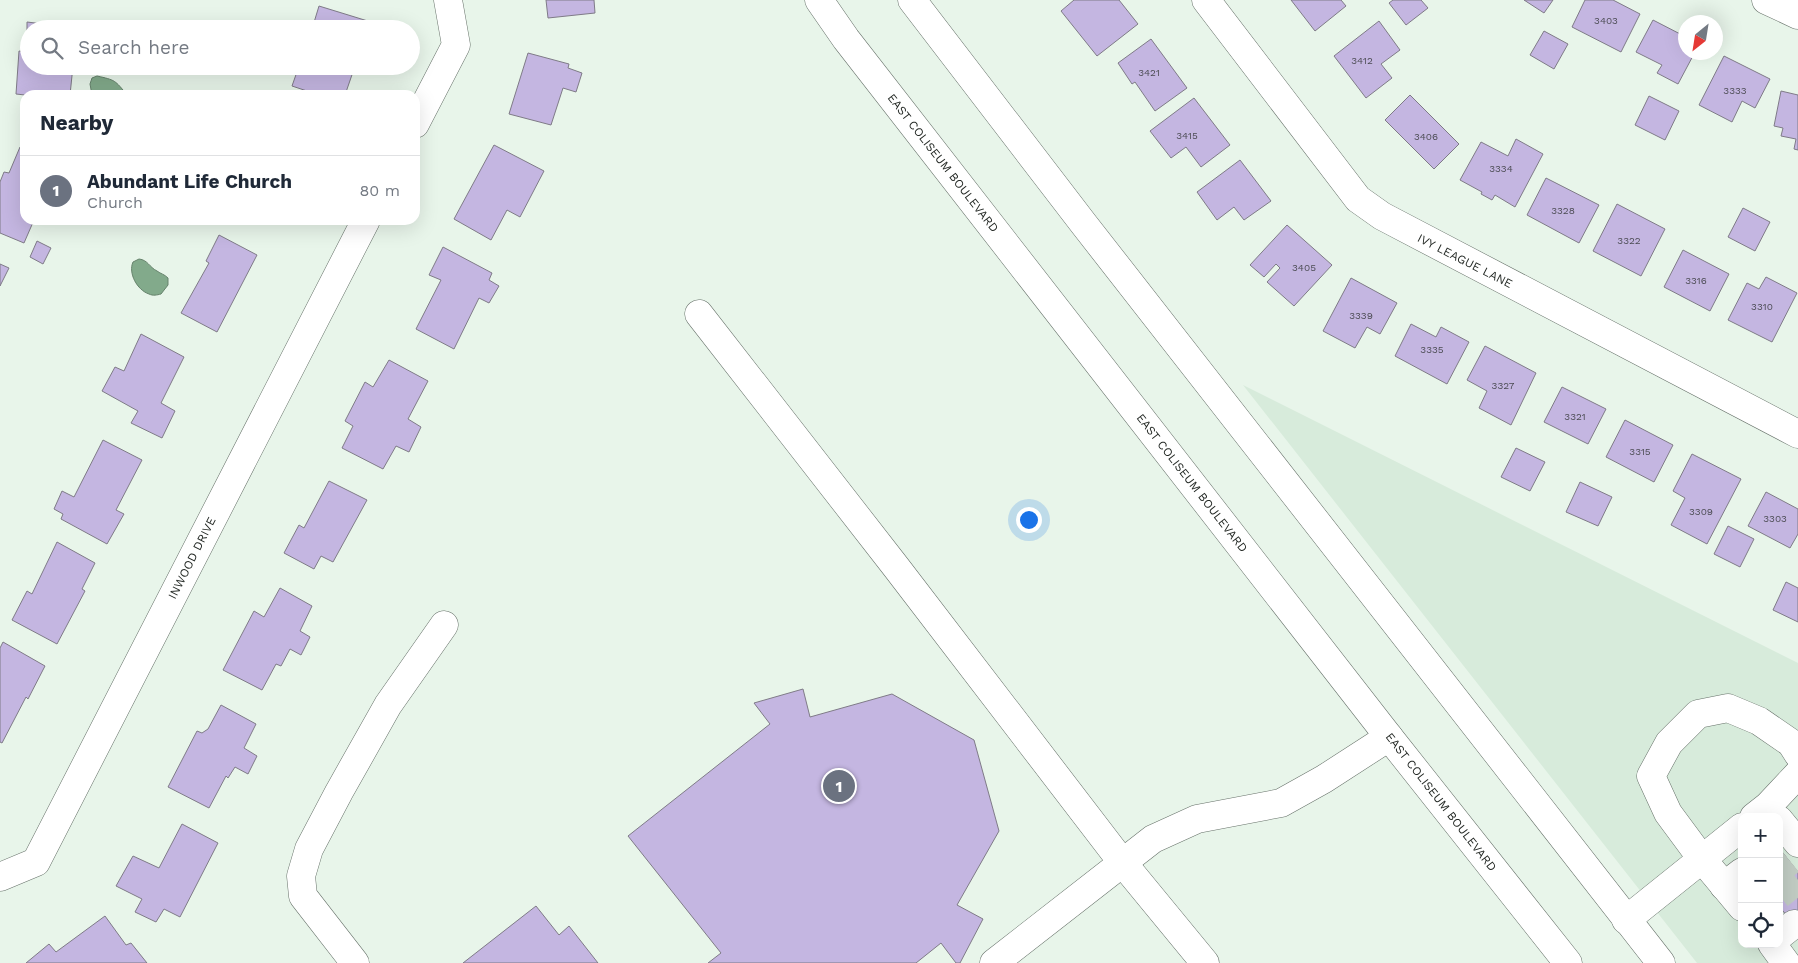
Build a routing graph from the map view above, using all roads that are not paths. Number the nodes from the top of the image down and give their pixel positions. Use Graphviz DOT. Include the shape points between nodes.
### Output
graph roads {
  1 [pos="448,0"];
  2 [pos="819,0"];
  3 [pos="912,0"];
  4 [pos="1206,0"];
  5 [pos="1766,0"];
  6 [pos="1798,16"];
  7 [pos="420,114"];
  8 [pos="363,225"];
  9 [pos="700,314"];
  10 [pos="1798,434"];
  11 [pos="444,625"];
  12 [pos="1389,737"];
  13 [pos="1798,754"];
  14 [pos="1798,774"];
  15 [pos="1783,829"];
  16 [pos="1738,830"];
  17 [pos="1702,859"];
  18 [pos="1122,862"];
  19 [pos="0,877"];
  20 [pos="1738,894"];
  21 [pos="1626,920"];
  22 [pos="355,963"];
  23 [pos="994,963"];
  24 [pos="1205,963"];
  25 [pos="1568,963"];
  26 [pos="1661,963"];
  1 -- 7 [label="main road" via="456,45"];
  2 -- 12 [label="main road, EAST COLISEUM BOULEVARD"];
  3 -- 21 [label="main road"];
  4 -- 10 [label="main road, IVY LEAGUE LANE" via="1358,199 1366,205 1416,235"];
  5 -- 6 [label="main road"];
  8 -- 19 [label="main road, INWOOD DRIVE" via="36,862"];
  9 -- 18 [label="main road"];
  11 -- 22 [label="main road" via="383,713 314,841 301,876 303,896"];
  12 -- 18 [label="main road" via="1281,803 1197,819 1153,839"];
  12 -- 25 [label="main road, EAST COLISEUM BOULEVARD"];
  13 -- 17 [label="main road" via="1791,743 1759,721 1728,708 1698,714 1669,744 1651,776 1668,813"];
  14 -- 15 [label="main road"];
  16 -- 17 [label="main road"];
  17 -- 20 [label="main road"];
  17 -- 21 [label="main road"];
  18 -- 23 [label="main road"];
  18 -- 24 [label="main road"];
  21 -- 26 [label="main road"];
}
